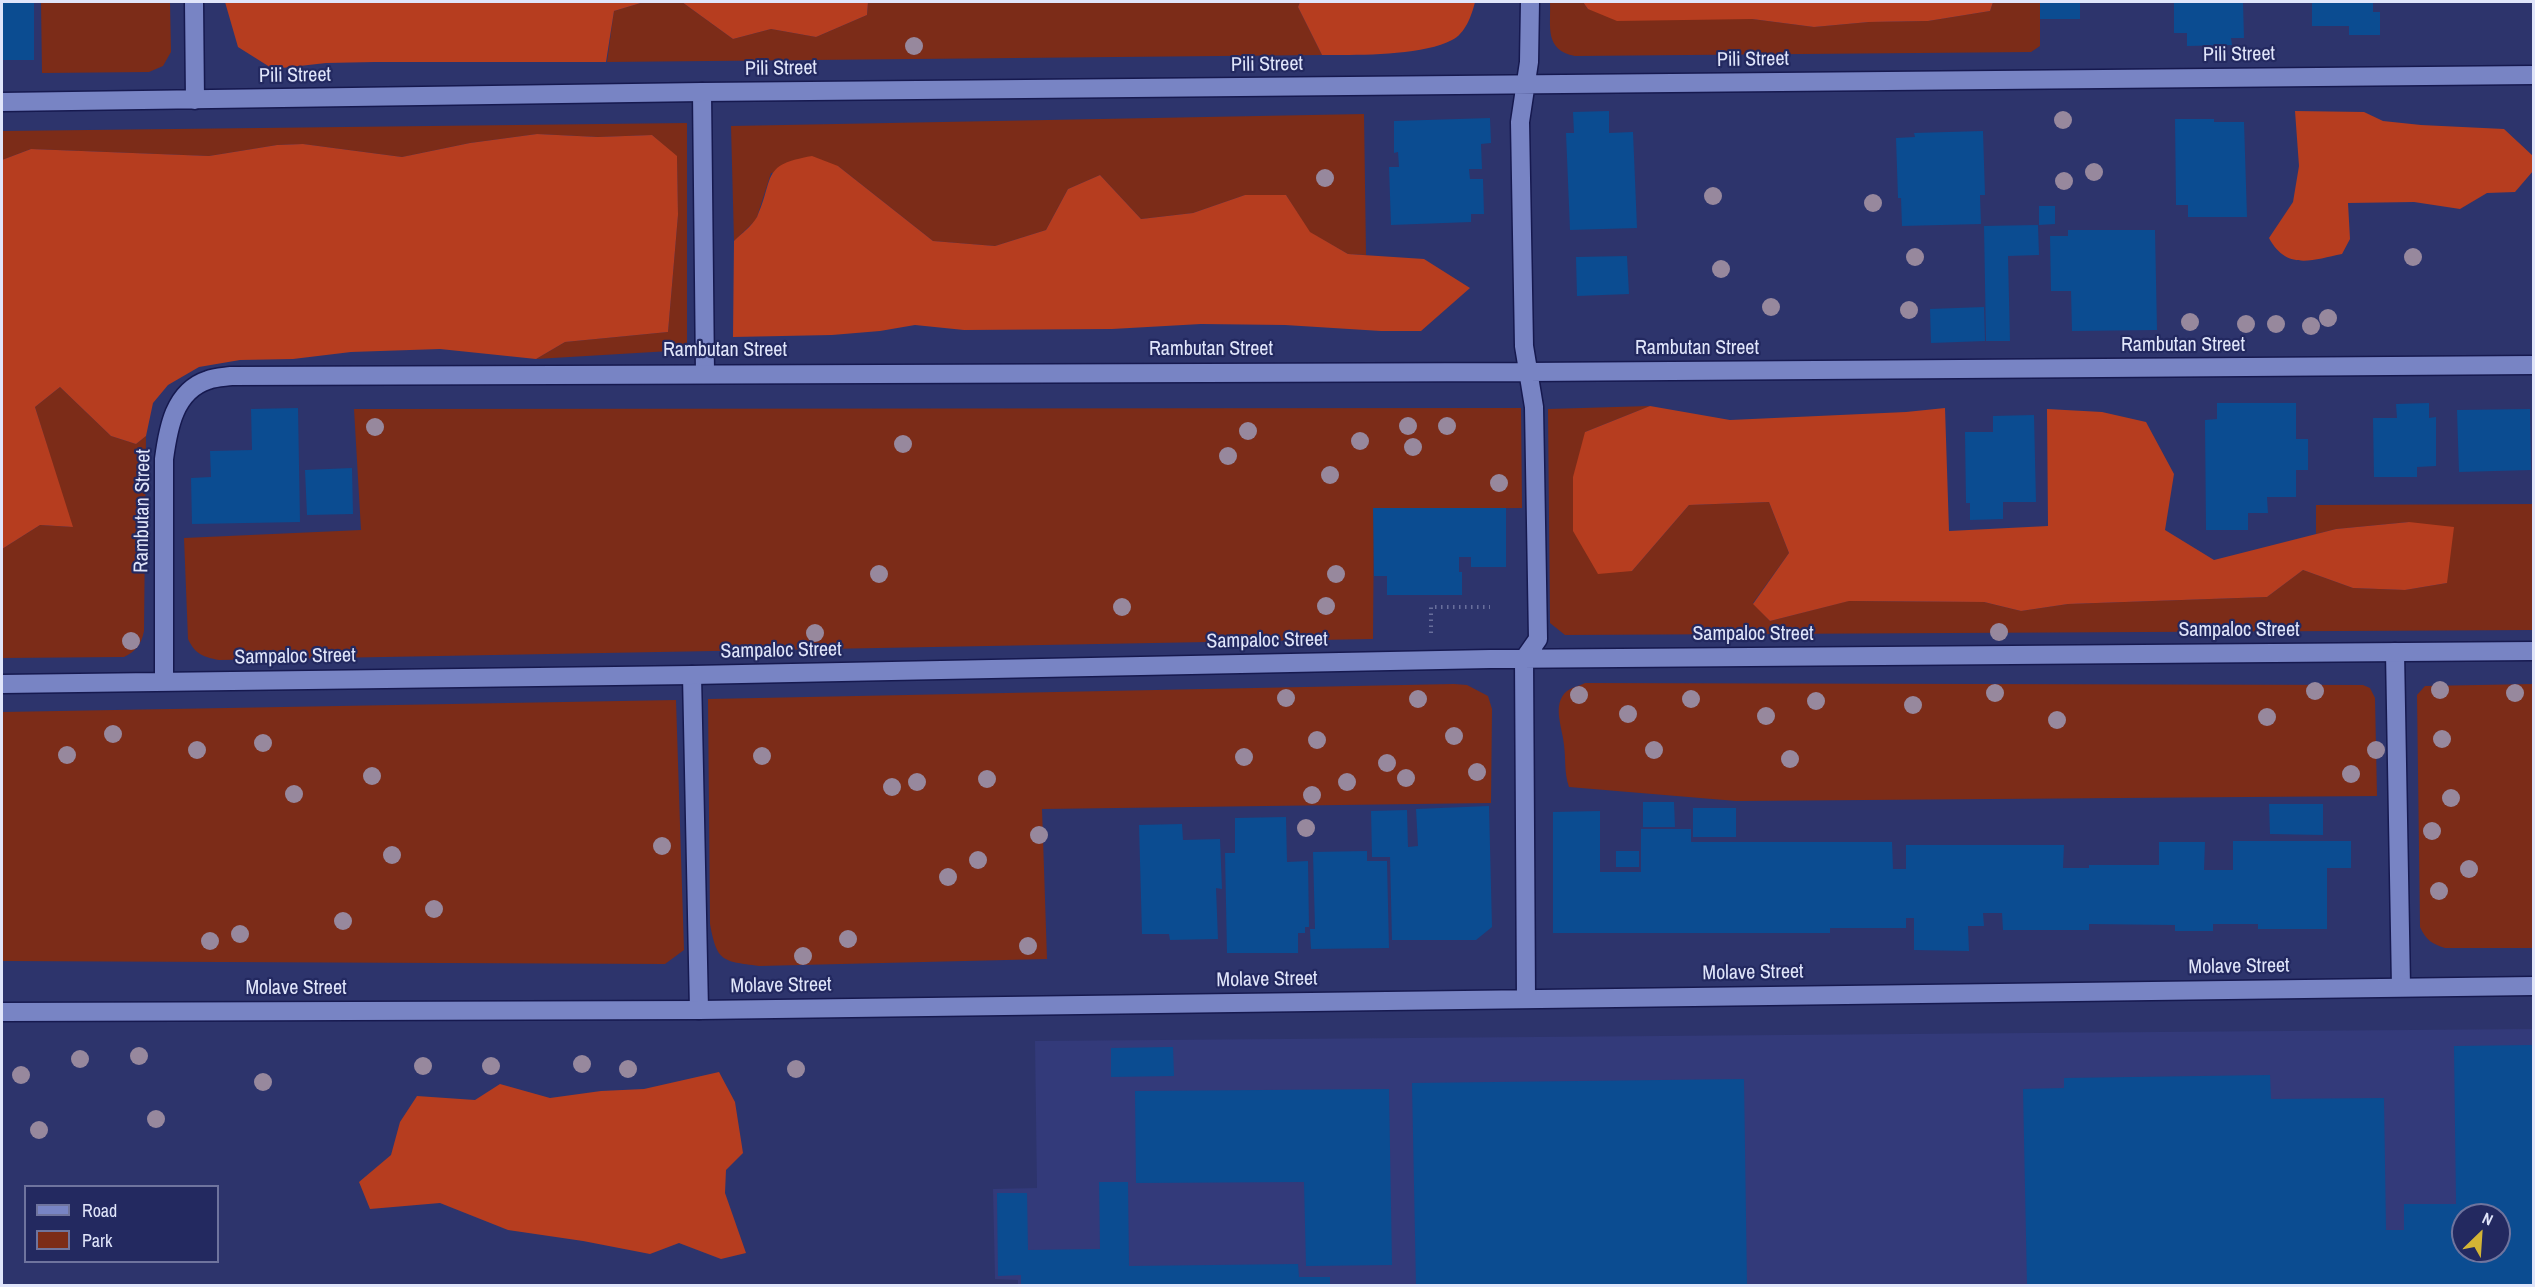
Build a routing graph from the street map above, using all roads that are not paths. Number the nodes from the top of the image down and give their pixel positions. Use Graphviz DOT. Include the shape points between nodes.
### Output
graph roads {
  1 [pos="194,2"];
  2 [pos="1530,2"];
  3 [pos="2534,75"];
  4 [pos="1525,85"];
  5 [pos="702,92"];
  6 [pos="195,100"];
  7 [pos="2,102"];
  8 [pos="2534,365"];
  9 [pos="1528,372"];
  10 [pos="705,374"];
  11 [pos="2534,651"];
  12 [pos="2395,652"];
  13 [pos="1524,659"];
  14 [pos="692,675"];
  15 [pos="164,681"];
  16 [pos="2,684"];
  17 [pos="2534,986"];
  18 [pos="2401,987"];
  19 [pos="1526,999"];
  20 [pos="699,1010"];
  21 [pos="2,1012"];
  1 -- 6 [label="street"];
  2 -- 4 [label="street"];
  3 -- 4 [label="street, Pili Street"];
  4 -- 5 [label="street, Pili Street"];
  4 -- 9 [label="street" via="1520,122 1524,346"];
  5 -- 6 [label="street, Pili Street"];
  5 -- 10 [label="street"];
  6 -- 7 [label="street, Pili Street"];
  8 -- 9 [label="street, Rambutan Street"];
  9 -- 10 [label="street, Rambutan Street"];
  9 -- 13 [label="street" via="1534,407 1538,639"];
  10 -- 15 [label="street, Rambutan Street" via="231,376 192,388 173,416 164,459"];
  11 -- 12 [label="street, Sampaloc Street"];
  12 -- 13 [label="street, Sampaloc Street"];
  12 -- 18 [label="street"];
  13 -- 14 [label="street, Sampaloc Street"];
  13 -- 19 [label="street"];
  14 -- 15 [label="street, Sampaloc Street"];
  14 -- 20 [label="street"];
  15 -- 16 [label="street, Sampaloc Street"];
  17 -- 18 [label="street, Molave Street"];
  18 -- 19 [label="street, Molave Street"];
  19 -- 20 [label="street, Molave Street"];
  20 -- 21 [label="street, Molave Street"];
}
